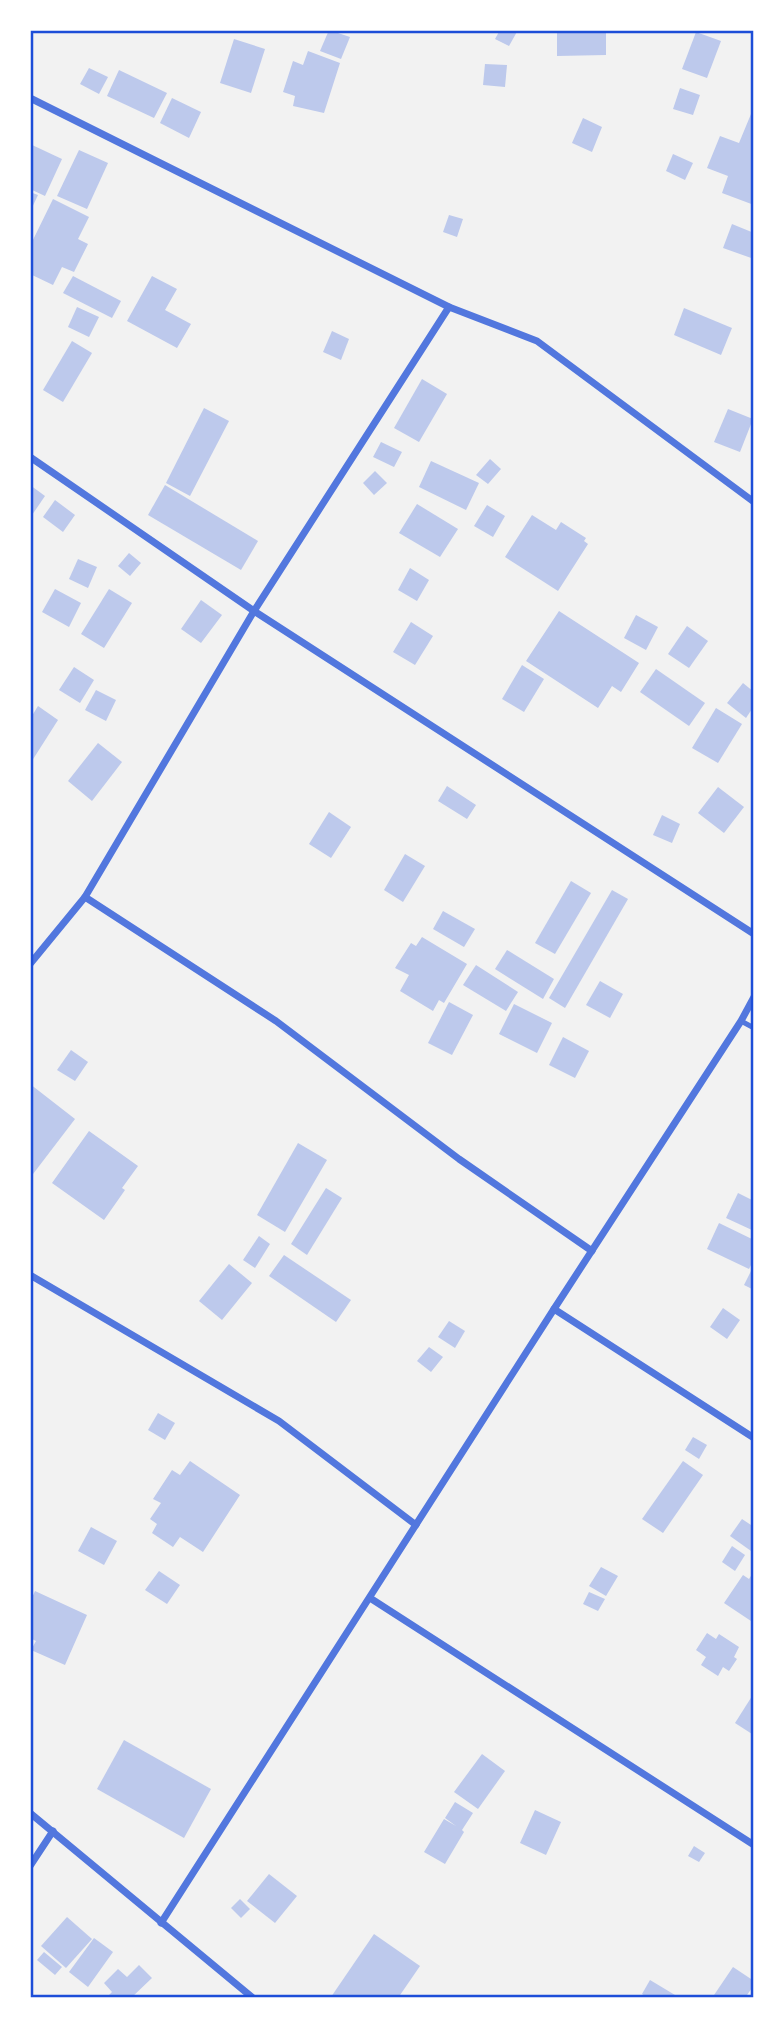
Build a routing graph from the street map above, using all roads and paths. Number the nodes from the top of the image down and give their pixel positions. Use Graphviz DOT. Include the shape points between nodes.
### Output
graph roads {
  1 [pos="30,98"];
  2 [pos="449,307"];
  3 [pos="30,457"];
  4 [pos="754,502"];
  5 [pos="254,611"];
  6 [pos="85,897"];
  7 [pos="754,934"];
  8 [pos="30,964"];
  9 [pos="754,997"];
  10 [pos="741,1021"];
  11 [pos="754,1028"];
  12 [pos="592,1251"];
  13 [pos="30,1275"];
  14 [pos="554,1310"];
  15 [pos="754,1438"];
  16 [pos="416,1525"];
  17 [pos="370,1598"];
  18 [pos="30,1813"];
  19 [pos="53,1831"];
  20 [pos="754,1845"];
  21 [pos="30,1866"];
  22 [pos="161,1923"];
  23 [pos="253,1998"];
  1 -- 2 [label="street"];
  2 -- 4 [label="street" via="537,341"];
  2 -- 5 [label="street"];
  3 -- 5 [label="street"];
  5 -- 6 [label="street"];
  5 -- 7 [label="street"];
  6 -- 8 [label="street"];
  6 -- 12 [label="street" via="276,1021 459,1159"];
  9 -- 10 [label="street"];
  10 -- 11 [label="lane"];
  10 -- 12 [label="street"];
  12 -- 14 [label="street"];
  13 -- 16 [label="street" via="279,1421"];
  14 -- 15 [label="street"];
  14 -- 16 [label="street"];
  16 -- 17 [label="street"];
  17 -- 20 [label="street"];
  17 -- 22 [label="street"];
  18 -- 19 [label="street"];
  19 -- 21 [label="street"];
  19 -- 22 [label="street"];
  22 -- 23 [label="street"];
}
